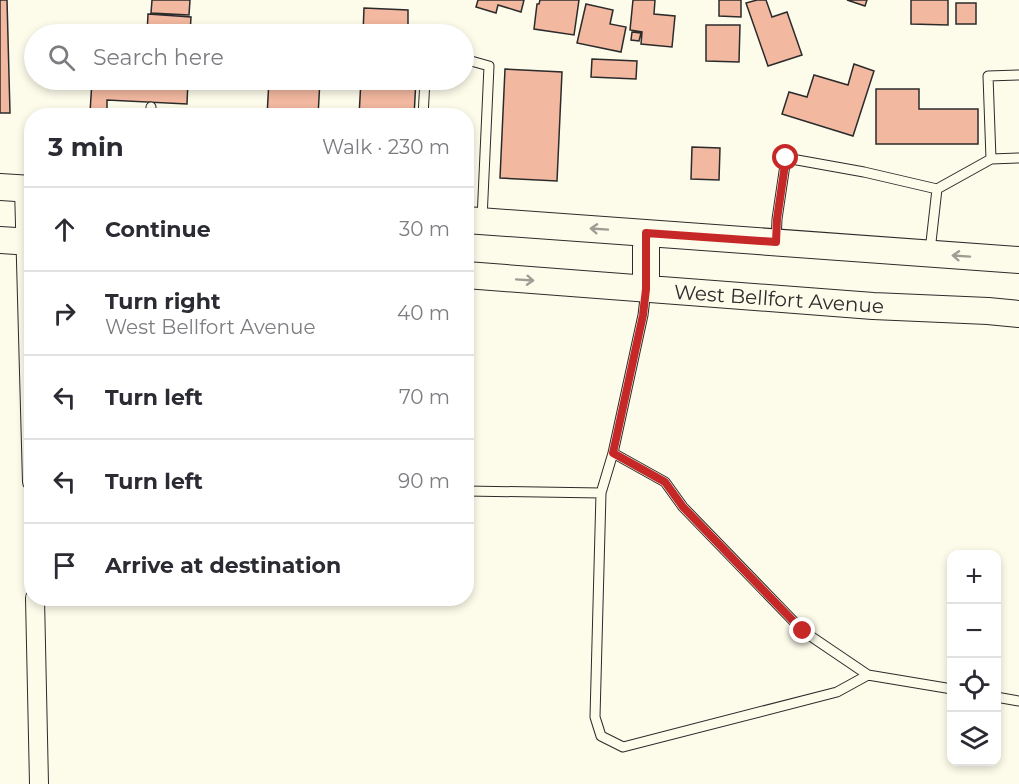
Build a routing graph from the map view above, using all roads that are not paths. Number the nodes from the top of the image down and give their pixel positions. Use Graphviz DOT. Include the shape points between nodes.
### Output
graph roads {
  1 [pos="474,62"];
  2 [pos="1019,75"];
  3 [pos="424,90"];
  4 [pos="423,108"];
  5 [pos="1019,158"];
  6 [pos="991,159"];
  7 [pos="18,188"];
  8 [pos="937,189"];
  9 [pos="24,220"];
  10 [pos="474,221"];
  11 [pos="646,233"];
  12 [pos="0,240"];
  13 [pos="24,242"];
  14 [pos="776,242"];
  15 [pos="930,254"];
  16 [pos="1019,260"];
  17 [pos="474,276"];
  18 [pos="646,289"];
  19 [pos="1019,314"];
  20 [pos="613,453"];
  21 [pos="474,491"];
  22 [pos="601,493"];
  23 [pos="34,606"];
  24 [pos="868,675"];
  25 [pos="947,688"];
  26 [pos="1001,698"];
  27 [pos="1019,701"];
  28 [pos="39,784"];
  1 -- 10 [label="lane" via="489,66"];
  2 -- 6 [label="lane" via="988,76"];
  3 -- 4 [label="lane"];
  5 -- 6 [label="lane"];
  6 -- 8 [label="lane"];
  7 -- 9 [label="street"];
  8 -- 14 [label="lane" via="786,158"];
  8 -- 15 [label="lane"];
  11 -- 10 [label="main road, one-way"];
  11 -- 14 [label="main road"];
  11 -- 18 [label="main road"];
  12 -- 13 [label="main road"];
  14 -- 15 [label="main road"];
  16 -- 15 [label="main road, one-way"];
  17 -- 18 [label="main road, West Bellfort Avenue, one-way"];
  18 -- 19 [label="main road, West Bellfort Avenue"];
  18 -- 20 [label="lane"];
  20 -- 22 [label="lane"];
  20 -- 24 [label="lane" via="665,482 683,507 803,631"];
  21 -- 22 [label="lane"];
  22 -- 24 [label="lane" via="595,717 601,736 623,747 837,692"];
  23 -- 28 [label="street"];
  24 -- 25 [label="lane"];
  26 -- 27 [label="lane"];
}
